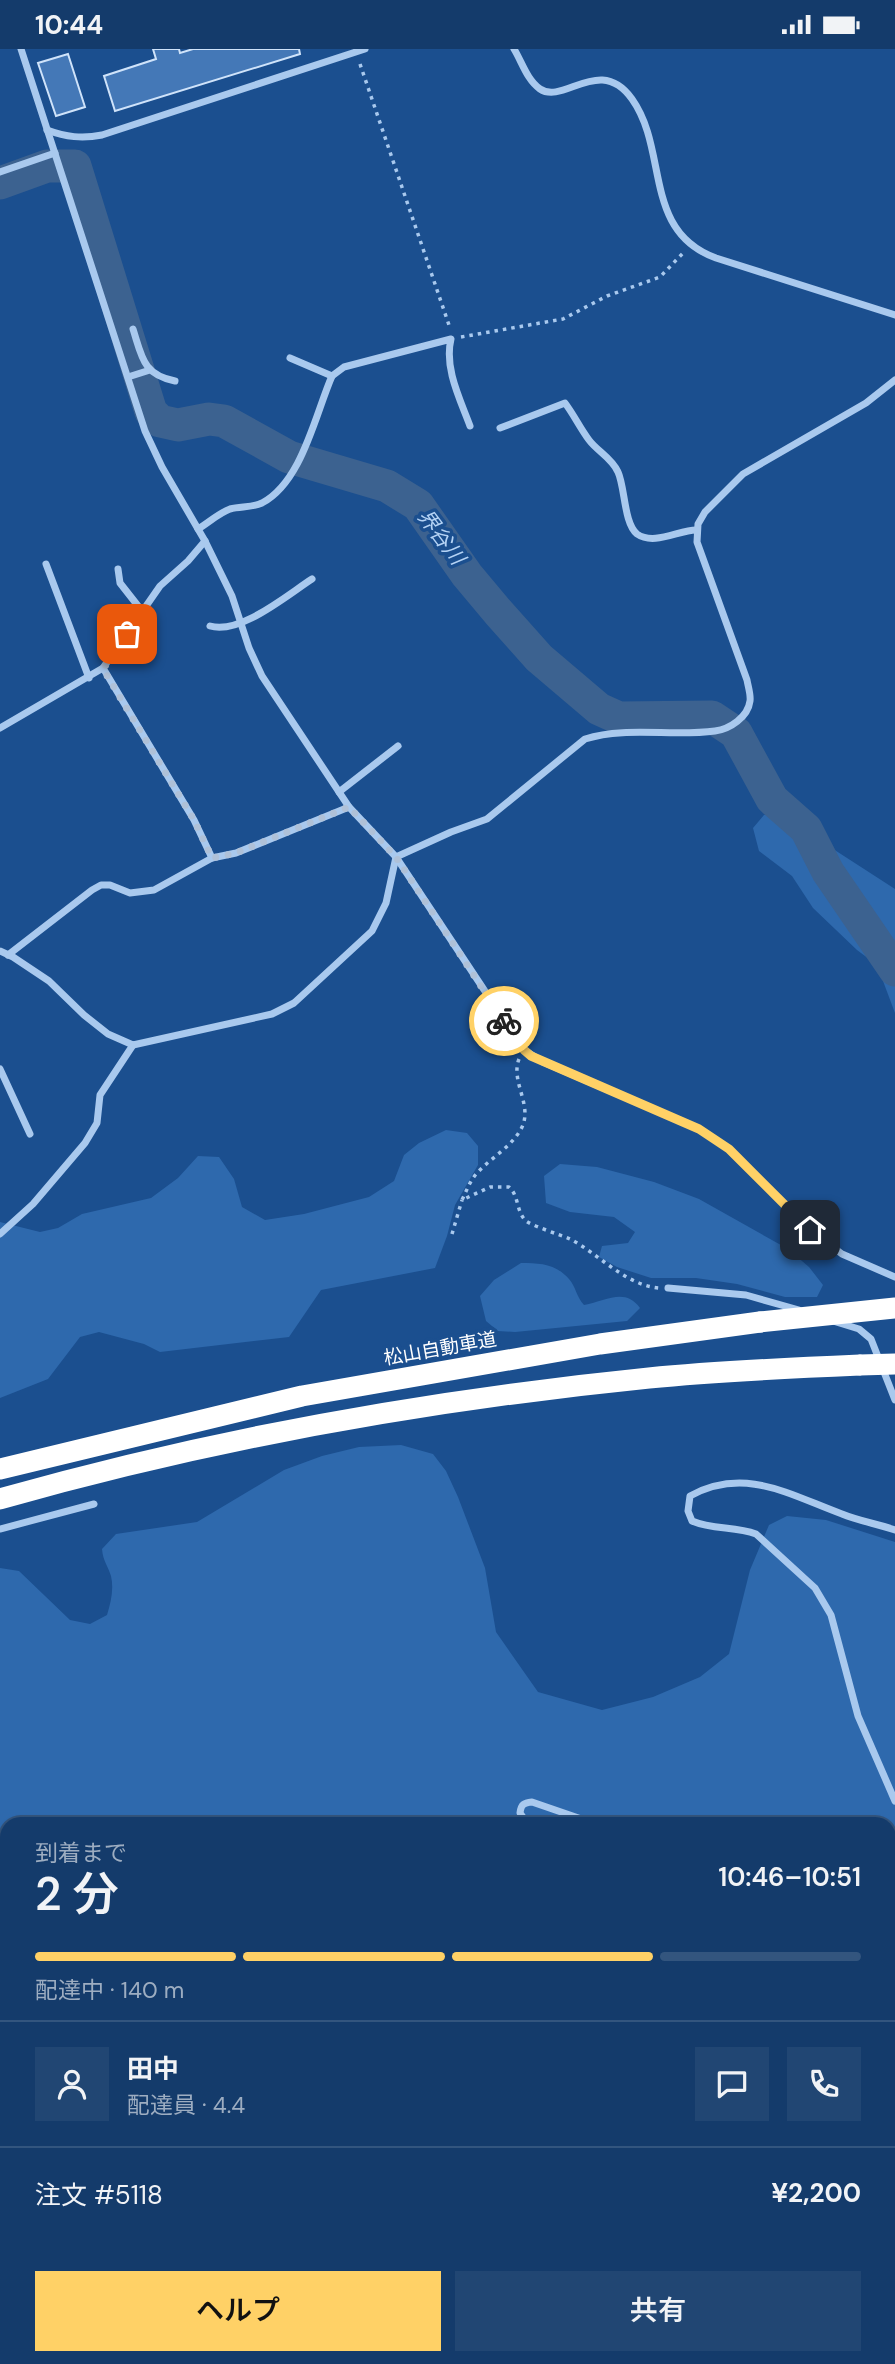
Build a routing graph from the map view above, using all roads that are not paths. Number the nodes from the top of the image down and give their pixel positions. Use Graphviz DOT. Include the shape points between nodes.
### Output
graph roads {
  1 [pos="20,49"];
  2 [pos="365,49"];
  3 [pos="514,49"];
  4 [pos="47,130"];
  5 [pos="55,156"];
  6 [pos="0,172"];
  7 [pos="895,315"];
  8 [pos="133,329"];
  9 [pos="290,358"];
  10 [pos="147,371"];
  11 [pos="131,376"];
  12 [pos="332,376"];
  13 [pos="895,380"];
  14 [pos="175,381"];
  15 [pos="470,426"];
  16 [pos="500,428"];
  17 [pos="198,529"];
  18 [pos="696,530"];
  19 [pos="205,541"];
  20 [pos="46,564"];
  21 [pos="118,569"];
  22 [pos="312,579"];
  23 [pos="142,611"];
  24 [pos="242,624"];
  25 [pos="210,626"];
  26 [pos="103,669"];
  27 [pos="89,678"];
  28 [pos="0,728"];
  29 [pos="398,746"];
  30 [pos="339,792"];
  31 [pos="349,807"];
  32 [pos="396,857"];
  33 [pos="212,858"];
  34 [pos="0,951"];
  35 [pos="8,955"];
  36 [pos="133,1045"];
  37 [pos="0,1069"];
  38 [pos="30,1135"];
  39 [pos="0,1234"];
  40 [pos="895,1277"];
  41 [pos="668,1288"];
  42 [pos="895,1308"];
  43 [pos="895,1364"];
  44 [pos="895,1400"];
  45 [pos="0,1469"];
  46 [pos="0,1499"];
  47 [pos="94,1504"];
  48 [pos="0,1529"];
  49 [pos="895,1529"];
  50 [pos="895,1801"];
  51 [pos="522,1817"];
  52 [pos="576,1817"];
  1 -- 4 [label="street"];
  2 -- 4 [label="street" via="102,135 84,139"];
  3 -- 7 [label="street" via="531,80 543,91 557,93 589,80 606,81 633,100 664,203 677,231 702,253"];
  4 -- 5 [label="street"];
  5 -- 6 [label="street"];
  5 -- 11 [label="street"];
  8 -- 10 [label="street"];
  9 -- 12 [label="street"];
  10 -- 11 [label="street"];
  10 -- 14 [label="street"];
  11 -- 17 [label="street" via="151,443"];
  12 -- 15 [label="street" via="344,367 451,339 448,350 454,382"];
  12 -- 17 [label="street" via="297,465 275,494 245,509 231,509"];
  13 -- 18 [label="street" via="866,403 743,474 705,512"];
  16 -- 18 [label="street" via="565,403 590,441 618,471 630,524 637,534 650,538"];
  17 -- 19 [label="street"];
  18 -- 32 [label="street" via="747,680 750,701 745,715 717,731 624,733 585,739 487,819"];
  19 -- 23 [label="street"];
  19 -- 24 [label="street"];
  20 -- 27 [label="street"];
  21 -- 23 [label="street" via="120,583"];
  22 -- 24 [label="street"];
  23 -- 26 [label="street"];
  24 -- 25 [label="street" via="219,629"];
  24 -- 30 [label="street" via="262,676"];
  26 -- 27 [label="street"];
  26 -- 33 [label="street"];
  27 -- 28 [label="street"];
  29 -- 30 [label="street"];
  30 -- 31 [label="street"];
  31 -- 32 [label="street"];
  31 -- 33 [label="street" via="236,853"];
  32 -- 36 [label="street" via="386,903 372,930 294,1003 272,1014"];
  32 -- 40 [label="street" via="524,1050 699,1129 729,1149 810,1230 842,1254"];
  33 -- 35 [label="street" via="153,890 130,893 101,885"];
  34 -- 35 [label="street"];
  35 -- 36 [label="street" via="49,981 108,1034"];
  36 -- 39 [label="street" via="100,1095 97,1123 85,1143 33,1204"];
  37 -- 38 [label="street"];
  41 -- 44 [label="street" via="746,1295 859,1329 871,1339"];
  42 -- 45 [label="highway, 松山自動車道, bridge" via="600,1344 302,1396"];
  43 -- 46 [label="highway, bridge" via="651,1378 426,1406 186,1452"];
  47 -- 48 [label="street"];
  49 -- 50 [label="street" via="752,1482 704,1489 690,1496 688,1511 692,1521 707,1527 756,1534 814,1588 831,1615 858,1716"];
  51 -- 52 [label="street" via="521,1807 532,1802"];
}
